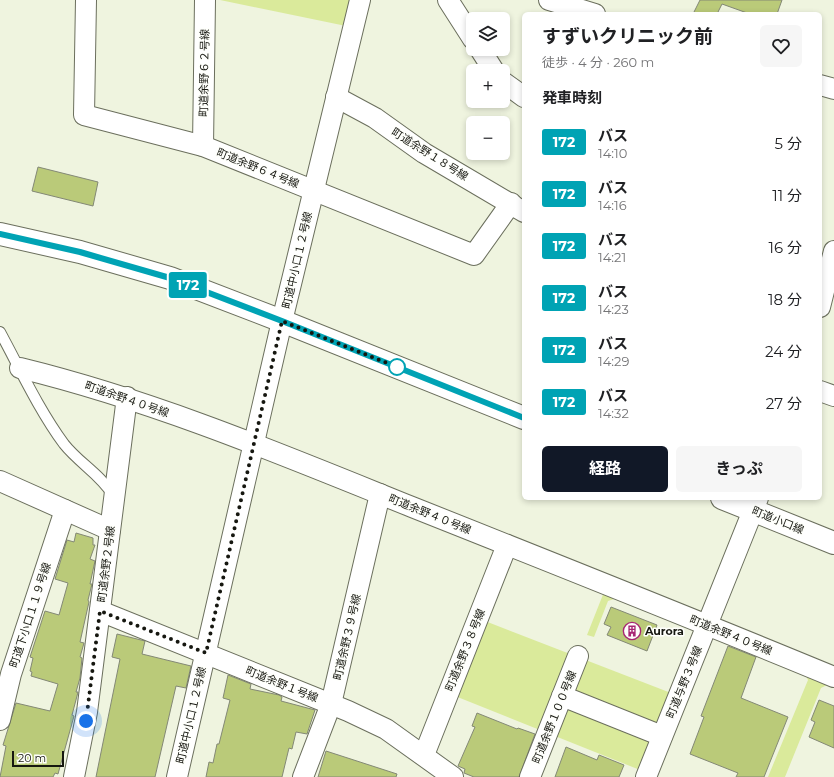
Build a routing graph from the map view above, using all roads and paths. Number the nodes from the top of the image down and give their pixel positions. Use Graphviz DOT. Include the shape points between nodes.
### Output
graph roads {
  1 [pos="86,0"];
  2 [pos="205,0"];
  3 [pos="360,0"];
  4 [pos="448,0"];
  5 [pos="549,0"];
  6 [pos="598,0"];
  7 [pos="588,12"];
  8 [pos="595,12"];
  9 [pos="466,28"];
  10 [pos="822,86"];
  11 [pos="510,87"];
  12 [pos="834,89"];
  13 [pos="522,96"];
  14 [pos="336,97"];
  15 [pos="204,146"];
  16 [pos="314,190"];
  17 [pos="518,208"];
  18 [pos="0,234"];
  19 [pos="830,262"];
  20 [pos="822,298"];
  21 [pos="282,321"];
  22 [pos="0,332"];
  23 [pos="20,368"];
  24 [pos="822,392"];
  25 [pos="834,396"];
  26 [pos="127,398"];
  27 [pos="522,417"];
  28 [pos="254,444"];
  29 [pos="0,481"];
  30 [pos="380,494"];
  31 [pos="114,497"];
  32 [pos="733,500"];
  33 [pos="756,504"];
  34 [pos="65,510"];
  35 [pos="110,530"];
  36 [pos="834,543"];
  37 [pos="507,545"];
  38 [pos="100,611"];
  39 [pos="708,625"];
  40 [pos="206,653"];
  41 [pos="578,656"];
  42 [pos="834,677"];
  43 [pos="562,696"];
  44 [pos="331,704"];
  45 [pos="0,720"];
  46 [pos="662,736"];
  47 [pos="424,756"];
  48 [pos="74,777"];
  49 [pos="177,777"];
  50 [pos="304,777"];
  51 [pos="453,777"];
  52 [pos="530,777"];
  53 [pos="646,777"];
  1 -- 15 [label="street, 町道余野６４号線" via="84,115"];
  2 -- 15 [label="street, 町道余野６２号線"];
  3 -- 14 [label="street, 町道中小口１２号線"];
  4 -- 9 [label="street"];
  5 -- 7 [label="street"];
  6 -- 8 [label="street"];
  10 -- 12 [label="street"];
  11 -- 13 [label="street"];
  14 -- 16 [label="street, 町道中小口１２号線"];
  14 -- 17 [label="street, 町道余野１８号線" via="375,118 424,152"];
  15 -- 16 [label="street, 町道余野６４号線"];
  16 -- 17 [label="street, 町道余野６４号線" via="474,255"];
  16 -- 21 [label="street, 町道中小口１２号線"];
  18 -- 21 [label="street" via="80,252 170,278"];
  19 -- 20 [label="street"];
  21 -- 27 [label="street"];
  21 -- 28 [label="street, 町道中小口１２号線"];
  22 -- 23 [label="lane"];
  23 -- 26 [label="street, 町道余野４０号線"];
  23 -- 31 [label="lane" via="64,444 106,483"];
  24 -- 25 [label="street"];
  26 -- 28 [label="street, 町道余野４０号線"];
  26 -- 31 [label="street, 町道余野２号線"];
  28 -- 30 [label="street, 町道余野４０号線"];
  28 -- 40 [label="street, 町道中小口１２号線"];
  29 -- 34 [label="street"];
  30 -- 37 [label="street, 町道余野４０号線"];
  30 -- 44 [label="street, 町道余野３９号線"];
  31 -- 35 [label="street, 町道余野２号線"];
  32 -- 33 [label="street, 町道小口線"];
  33 -- 36 [label="street, 町道小口線"];
  33 -- 39 [label="street, 町道与野３号線"];
  34 -- 35 [label="street"];
  34 -- 45 [label="street, 町道下小口１１９号線" via="11,674"];
  35 -- 38 [label="street, 町道余野２号線"];
  37 -- 39 [label="street, 町道余野４０号線"];
  37 -- 47 [label="street, 町道余野３８号線"];
  38 -- 40 [label="street, 町道余野１号線"];
  38 -- 48 [label="street, 町道余野２号線" via="87,712"];
  39 -- 42 [label="street, 町道余野４０号線"];
  39 -- 46 [label="street, 町道与野３号線"];
  40 -- 44 [label="street, 町道余野１号線"];
  40 -- 49 [label="street, 町道中小口１２号線"];
  41 -- 43 [label="street, 町道余野１００号線"];
  43 -- 46 [label="street"];
  43 -- 52 [label="street, 町道余野１００号線"];
  44 -- 47 [label="street, 町道余野１号線" via="386,729"];
  44 -- 50 [label="street, 町道余野３９号線"];
  46 -- 53 [label="street, 町道与野３号線"];
  47 -- 51 [label="street, 町道余野１号線"];
}
